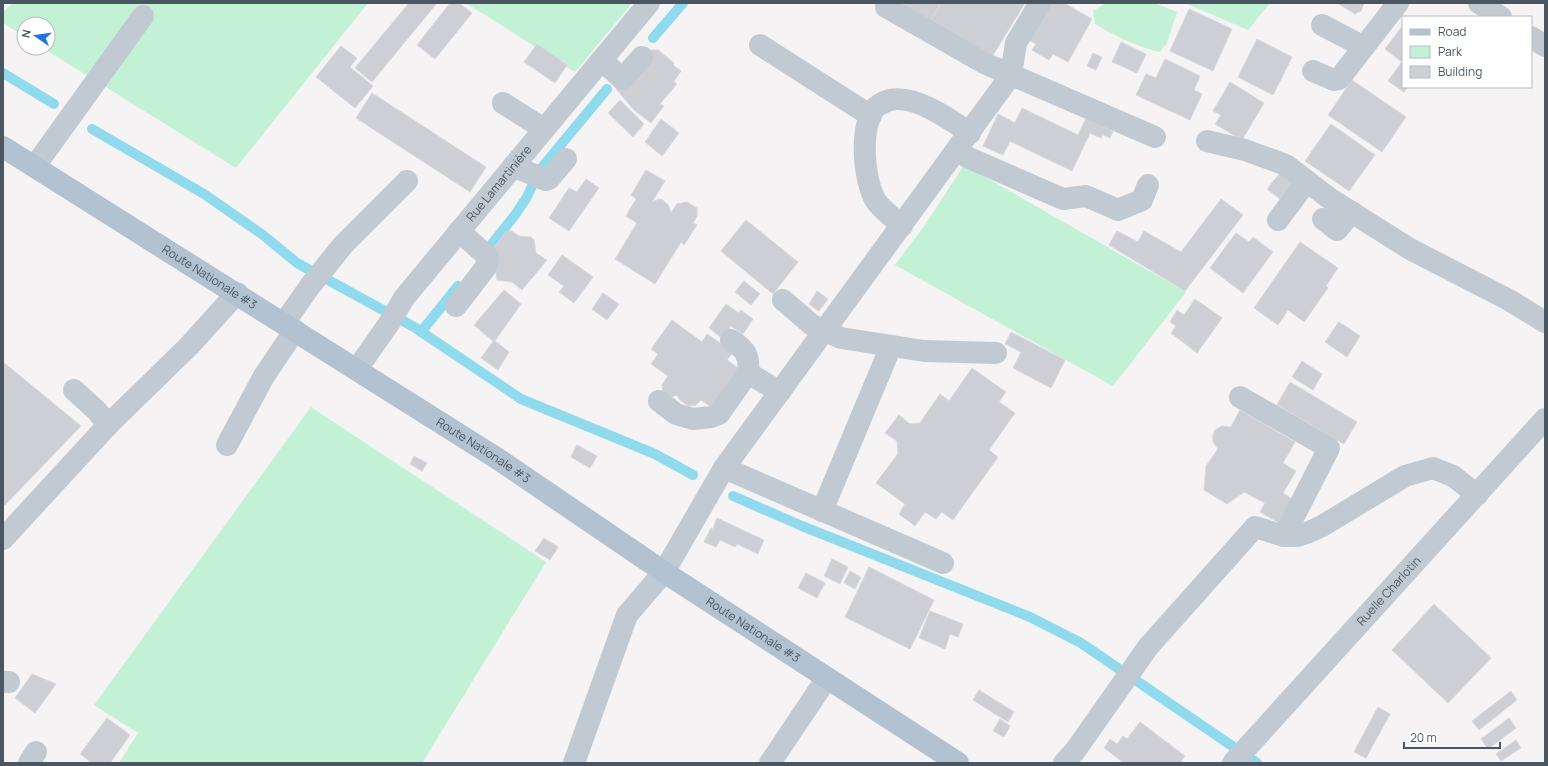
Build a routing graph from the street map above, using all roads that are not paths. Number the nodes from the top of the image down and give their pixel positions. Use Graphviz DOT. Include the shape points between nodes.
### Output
graph roads {
  1 [pos="650,3"];
  2 [pos="1040,3"];
  3 [pos="1398,3"];
  4 [pos="1479,3"];
  5 [pos="886,7"];
  6 [pos="143,16"];
  7 [pos="1499,16"];
  8 [pos="1322,25"];
  9 [pos="1532,38"];
  10 [pos="760,46"];
  11 [pos="1545,46"];
  12 [pos="1364,47"];
  13 [pos="642,57"];
  14 [pos="602,60"];
  15 [pos="1313,71"];
  16 [pos="1011,75"];
  17 [pos="504,103"];
  18 [pos="871,116"];
  19 [pos="544,129"];
  20 [pos="970,133"];
  21 [pos="1155,137"];
  22 [pos="1207,141"];
  23 [pos="3,146"];
  24 [pos="957,151"];
  25 [pos="566,159"];
  26 [pos="35,166"];
  27 [pos="529,173"];
  28 [pos="407,181"];
  29 [pos="1307,181"];
  30 [pos="1148,185"];
  31 [pos="1352,212"];
  32 [pos="1323,219"];
  33 [pos="1278,220"];
  34 [pos="902,226"];
  35 [pos="459,231"];
  36 [pos="237,293"];
  37 [pos="783,300"];
  38 [pos="456,306"];
  39 [pos="1545,322"];
  40 [pos="289,327"];
  41 [pos="825,331"];
  42 [pos="731,340"];
  43 [pos="892,346"];
  44 [pos="996,353"];
  45 [pos="357,369"];
  46 [pos="748,373"];
  47 [pos="74,390"];
  48 [pos="780,392"];
  49 [pos="1240,397"];
  50 [pos="659,401"];
  51 [pos="1545,419"];
  52 [pos="108,425"];
  53 [pos="227,445"];
  54 [pos="724,468"];
  55 [pos="1477,495"];
  56 [pos="822,511"];
  57 [pos="1284,536"];
  58 [pos="3,539"];
  59 [pos="942,563"];
  60 [pos="664,572"];
  61 [pos="827,678"];
  62 [pos="574,763"];
  63 [pos="770,763"];
  64 [pos="958,763"];
  65 [pos="1064,763"];
  66 [pos="1234,763"];
  1 -- 14 [label="street, Rue Lamartinière"];
  2 -- 16 [label="street" via="1016,43"];
  3 -- 12 [label="street"];
  4 -- 7 [label="street"];
  5 -- 16 [label="street" via="984,63"];
  6 -- 26 [label="street"];
  8 -- 12 [label="street"];
  9 -- 11 [label="street"];
  10 -- 18 [label="street"];
  12 -- 15 [label="street" via="1339,80"];
  13 -- 14 [label="street" via="622,79"];
  14 -- 19 [label="street, Rue Lamartinière"];
  16 -- 20 [label="street"];
  16 -- 21 [label="street"];
  17 -- 19 [label="street"];
  18 -- 20 [label="street" via="882,103 902,100 939,112"];
  18 -- 34 [label="street" via="864,149 872,194 876,202"];
  19 -- 27 [label="street, Rue Lamartinière"];
  20 -- 24 [label="street"];
  22 -- 29 [label="street" via="1245,150 1286,165"];
  23 -- 26 [label="main road, Route Nationale #3"];
  24 -- 30 [label="street" via="1063,199 1086,196 1118,210 1142,200"];
  24 -- 34 [label="street"];
  25 -- 27 [label="street" via="550,179"];
  26 -- 36 [label="main road, Route Nationale #3"];
  27 -- 35 [label="street, Rue Lamartinière"];
  28 -- 40 [label="street" via="330,260 310,286"];
  29 -- 31 [label="street"];
  29 -- 33 [label="street"];
  31 -- 32 [label="street" via="1337,230"];
  31 -- 39 [label="street" via="1410,249 1509,300"];
  34 -- 41 [label="street"];
  35 -- 38 [label="street" via="483,252 486,267"];
  35 -- 45 [label="street, Rue Lamartinière" via="404,298"];
  36 -- 40 [label="main road, Route Nationale #3"];
  36 -- 52 [label="street" via="189,346"];
  37 -- 41 [label="street" via="812,325"];
  40 -- 45 [label="main road, Route Nationale #3"];
  40 -- 53 [label="street"];
  41 -- 43 [label="street" via="841,338"];
  41 -- 48 [label="street"];
  42 -- 46 [label="street" via="743,348 749,362"];
  43 -- 44 [label="street" via="924,351"];
  43 -- 56 [label="street"];
  45 -- 60 [label="main road, Route Nationale #3" via="498,459"];
  46 -- 48 [label="street"];
  46 -- 50 [label="street" via="719,414 711,417 693,419 676,414"];
  47 -- 52 [label="street"];
  48 -- 54 [label="street"];
  49 -- 57 [label="street" via="1329,448"];
  51 -- 55 [label="street, Ruelle Charlotin"];
  52 -- 58 [label="street"];
  54 -- 56 [label="street"];
  54 -- 60 [label="street"];
  55 -- 57 [label="street" via="1452,476 1433,468 1405,476 1307,534"];
  55 -- 66 [label="street, Ruelle Charlotin"];
  56 -- 59 [label="street"];
  57 -- 65 [label="street" via="1255,527 1148,647"];
  60 -- 61 [label="main road, Route Nationale #3"];
  60 -- 62 [label="street" via="627,615"];
  61 -- 63 [label="street"];
  61 -- 64 [label="main road, Route Nationale #3"];
}
